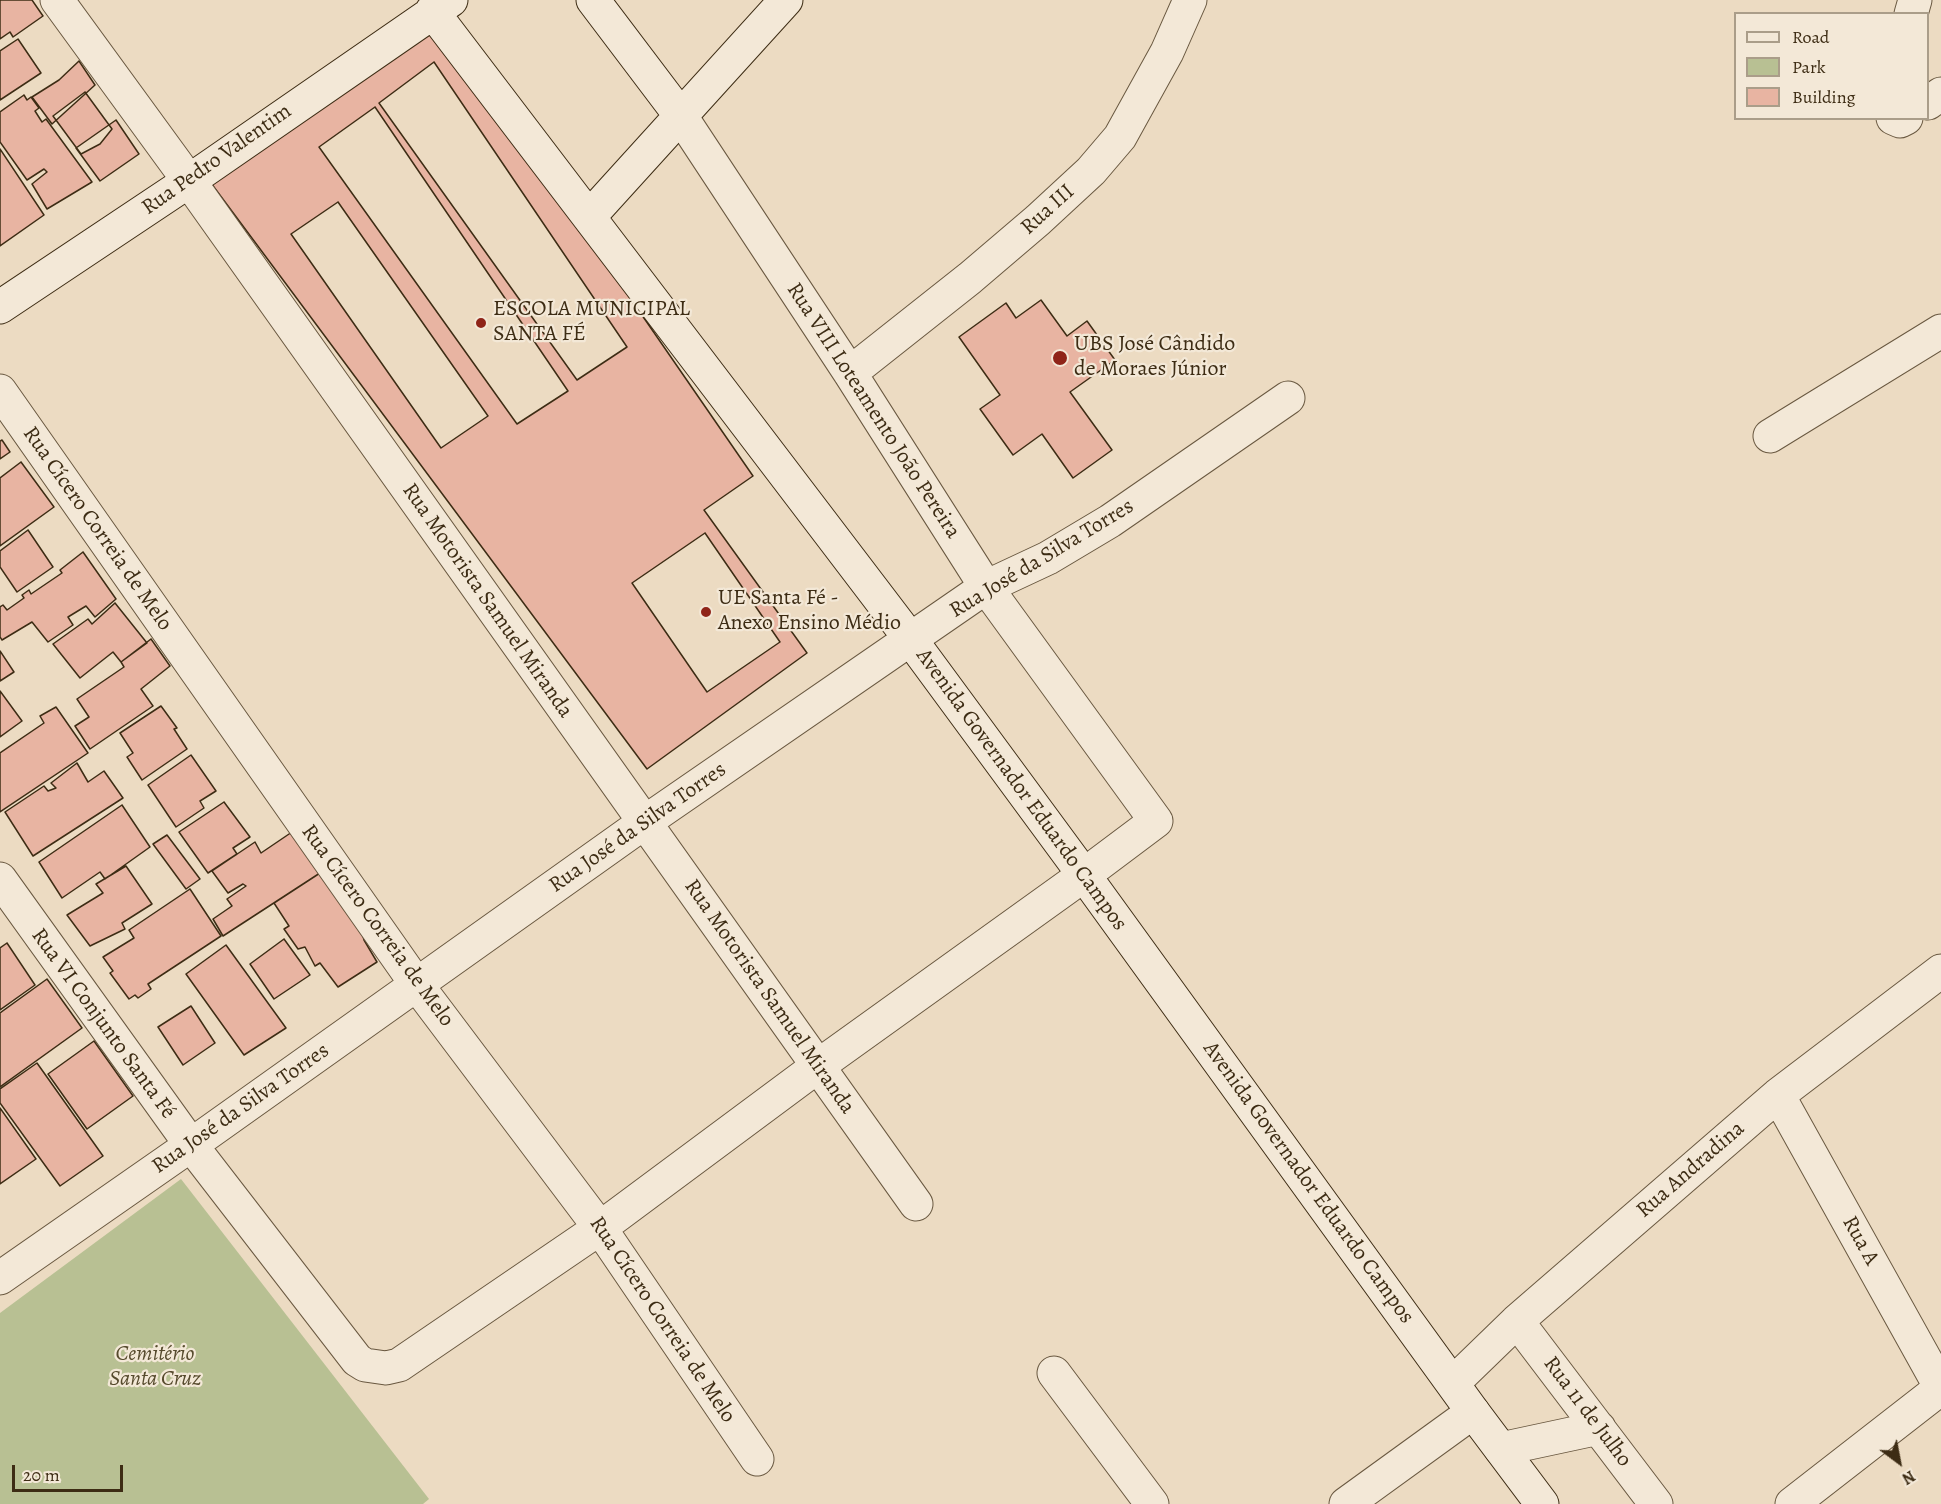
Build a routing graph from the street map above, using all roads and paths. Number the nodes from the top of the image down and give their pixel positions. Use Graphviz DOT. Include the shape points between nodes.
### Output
graph roads {
  1 [pos="57,0"];
  2 [pos="593,0"];
  3 [pos="786,0"];
  4 [pos="1190,0"];
  5 [pos="435,4"];
  6 [pos="680,115"];
  7 [pos="189,181"];
  8 [pos="589,216"];
  9 [pos="0,307"];
  10 [pos="1941,331"];
  11 [pos="850,373"];
  12 [pos="0,391"];
  13 [pos="1288,398"];
  14 [pos="1770,436"];
  15 [pos="986,587"];
  16 [pos="911,640"];
  17 [pos="645,822"];
  18 [pos="1084,876"];
  19 [pos="0,879"];
  20 [pos="1941,971"];
  21 [pos="417,985"];
  22 [pos="818,1066"];
  23 [pos="1778,1095"];
  24 [pos="190,1145"];
  25 [pos="916,1204"];
  26 [pos="600,1228"];
  27 [pos="0,1278"];
  28 [pos="1517,1321"];
  29 [pos="1054,1373"];
  30 [pos="1453,1383"];
  31 [pos="1941,1388"];
  32 [pos="1473,1412"];
  33 [pos="1599,1428"];
  34 [pos="1501,1449"];
  35 [pos="757,1459"];
  36 [pos="1152,1504"];
  37 [pos="1346,1504"];
  38 [pos="1542,1504"];
  39 [pos="1656,1504"];
  40 [pos="1792,1504"];
  1 -- 7 [label="street, Rua Motorista Samuel Miranda"];
  2 -- 6 [label="street, Rua VIII Loteamento João Pereira"];
  3 -- 6 [label="street"];
  4 -- 11 [label="street, Rua III" via="1167,52 1120,137 1090,171 970,278"];
  5 -- 7 [label="street, Rua Pedro Valentim"];
  5 -- 8 [label="street, Avenida Governador Eduardo Campos"];
  6 -- 8 [label="street"];
  6 -- 11 [label="street, Rua VIII Loteamento João Pereira"];
  7 -- 9 [label="street, Rua Pedro Valentim"];
  7 -- 17 [label="street, Rua Motorista Samuel Miranda"];
  8 -- 16 [label="street, Avenida Governador Eduardo Campos"];
  10 -- 14 [label="street"];
  11 -- 15 [label="street, Rua VIII Loteamento João Pereira"];
  12 -- 21 [label="street, Rua Cícero Correia de Melo"];
  13 -- 15 [label="street, Rua José da Silva Torres" via="1110,521 1048,558"];
  15 -- 16 [label="street, Rua José da Silva Torres"];
  15 -- 18 [label="street, Rua VIII Loteamento João Pereira" via="1156,821"];
  16 -- 17 [label="street, Rua José da Silva Torres"];
  16 -- 18 [label="street, Avenida Governador Eduardo Campos"];
  17 -- 21 [label="street, Rua José da Silva Torres"];
  17 -- 22 [label="street, Rua Motorista Samuel Miranda"];
  18 -- 22 [label="street"];
  18 -- 30 [label="street, Avenida Governador Eduardo Campos"];
  19 -- 24 [label="street, Rua VI Conjunto Santa Fé"];
  20 -- 23 [label="street, Rua Andradina"];
  21 -- 24 [label="street, Rua José da Silva Torres"];
  21 -- 26 [label="street, Rua Cícero Correia de Melo"];
  22 -- 25 [label="street, Rua Motorista Samuel Miranda"];
  22 -- 26 [label="street"];
  23 -- 28 [label="street, Rua Andradina"];
  23 -- 31 [label="street, Rua A"];
  24 -- 26 [label="street, Rua VI Conjunto Santa Fé" via="357,1360 377,1368 399,1365"];
  24 -- 27 [label="street, Rua José da Silva Torres"];
  26 -- 35 [label="street, Rua Cícero Correia de Melo"];
  28 -- 30 [label="street, Rua Andradina"];
  28 -- 33 [label="street, Rua 11 de Julho"];
  29 -- 36 [label="street"];
  30 -- 32 [label="street, Avenida Governador Eduardo Campos"];
  31 -- 40 [label="street"];
  32 -- 34 [label="street, Avenida Governador Eduardo Campos"];
  32 -- 37 [label="street"];
  33 -- 34 [label="street"];
  33 -- 39 [label="street, Rua 11 de Julho"];
  34 -- 38 [label="street, Avenida Governador Eduardo Campos"];
}
